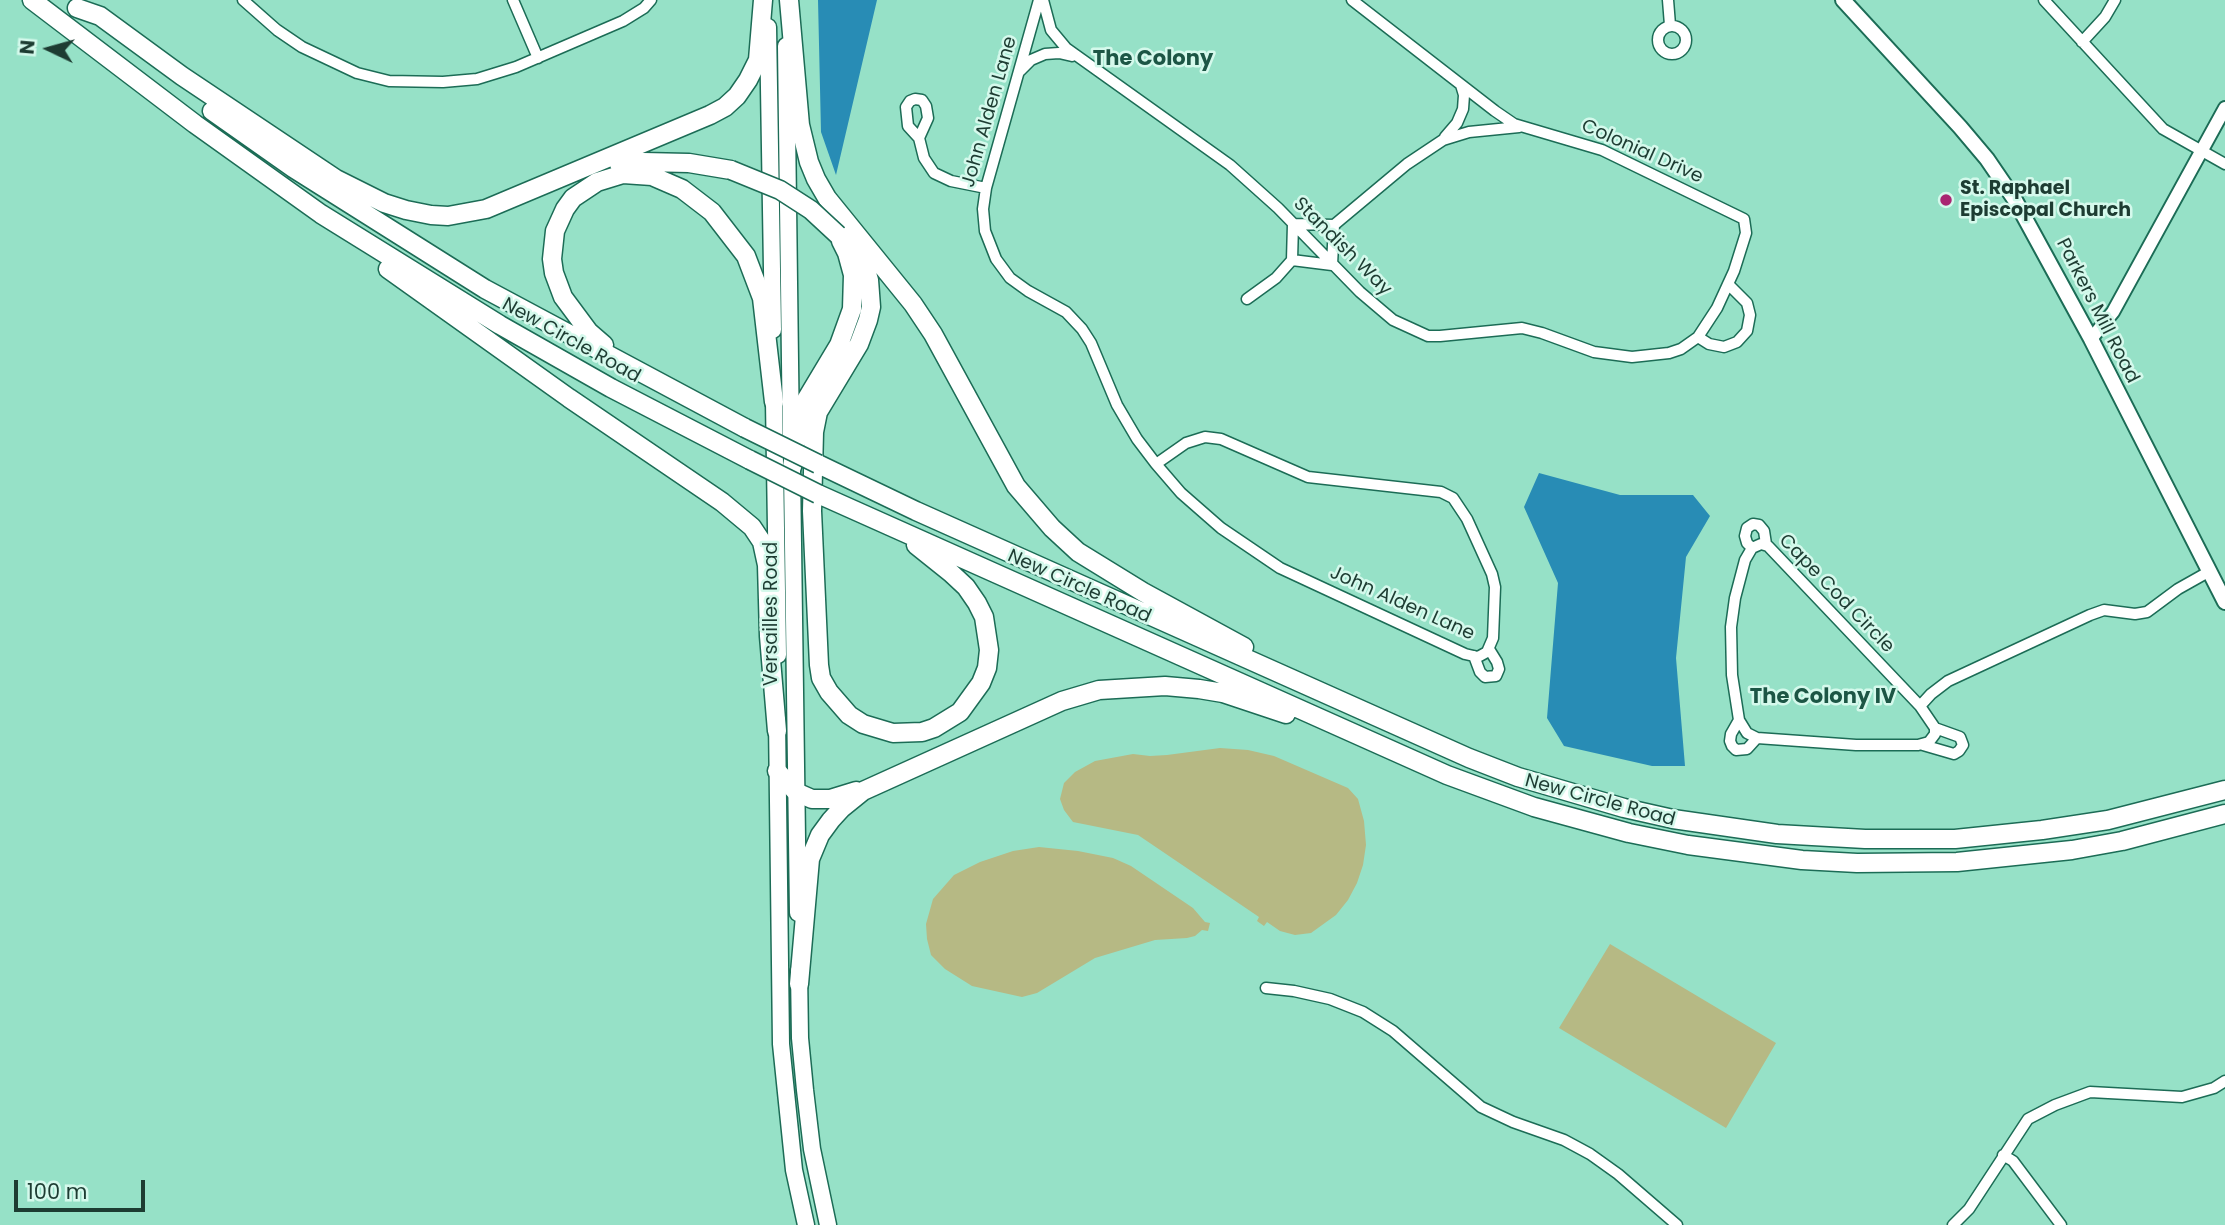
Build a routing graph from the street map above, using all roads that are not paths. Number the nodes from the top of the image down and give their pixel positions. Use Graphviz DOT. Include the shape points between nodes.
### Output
graph roads {
  1 [pos="32,0"];
  2 [pos="243,0"];
  3 [pos="513,0"];
  4 [pos="650,0"];
  5 [pos="765,0"];
  6 [pos="787,0"];
  7 [pos="1041,0"];
  8 [pos="1352,0"];
  9 [pos="1668,0"];
  10 [pos="1843,0"];
  11 [pos="2044,0"];
  12 [pos="2115,0"];
  13 [pos="72,4"];
  14 [pos="1670,25"];
  15 [pos="2082,42"];
  16 [pos="538,58"];
  17 [pos="1079,59"];
  18 [pos="1019,71"];
  19 [pos="1460,84"];
  20 [pos="2225,108"];
  21 [pos="1520,127"];
  22 [pos="919,138"];
  23 [pos="1443,140"];
  24 [pos="2202,151"];
  25 [pos="2225,164"];
  26 [pos="568,175"];
  27 [pos="986,188"];
  28 [pos="838,212"];
  29 [pos="321,214"];
  30 [pos="1745,221"];
  31 [pos="1293,223"];
  32 [pos="1334,225"];
  33 [pos="1292,260"];
  34 [pos="1332,264"];
  35 [pos="1728,284"];
  36 [pos="1247,299"];
  37 [pos="1698,337"];
  38 [pos="2091,339"];
  39 [pos="686,397"];
  40 [pos="774,402"];
  41 [pos="1156,464"];
  42 [pos="792,467"];
  43 [pos="862,513"];
  44 [pos="1766,544"];
  45 [pos="1752,548"];
  46 [pos="2210,571"];
  47 [pos="2225,602"];
  48 [pos="1489,649"];
  49 [pos="1474,656"];
  50 [pos="1351,706"];
  51 [pos="1920,706"];
  52 [pos="1739,720"];
  53 [pos="1936,728"];
  54 [pos="777,732"];
  55 [pos="1757,738"];
  56 [pos="1923,745"];
  57 [pos="1389,750"];
  58 [pos="777,771"];
  59 [pos="876,785"];
  60 [pos="2225,790"];
  61 [pos="796,792"];
  62 [pos="2225,814"];
  63 [pos="799,984"];
  64 [pos="1266,988"];
  65 [pos="2225,1082"];
  66 [pos="2003,1155"];
  67 [pos="806,1225"];
  68 [pos="828,1225"];
  69 [pos="1676,1225"];
  70 [pos="1953,1225"];
  71 [pos="2061,1225"];
  1 -- 29 [label="highway, New Circle Road"];
  2 -- 16 [label="street" via="302,47 357,73 389,81 477,79"];
  3 -- 16 [label="street"];
  4 -- 16 [label="street" via="623,21"];
  5 -- 26 [label="highway" via="758,60 737,96 710,115"];
  5 -- 40 [label="main road, Versailles Road"];
  6 -- 28 [label="highway" via="804,144 816,179"];
  6 -- 42 [label="main road, Versailles Road"];
  7 -- 17 [label="street, Standish Way" via="1051,30"];
  7 -- 18 [label="street, John Alden Lane"];
  8 -- 19 [label="street, Colonial Drive"];
  9 -- 14 [label="street"];
  10 -- 38 [label="main road, Parkers Mill Road" via="1999,175"];
  11 -- 15 [label="street"];
  12 -- 15 [label="street"];
  13 -- 26 [label="highway" via="100,16 308,162 395,206 431,215 466,214"];
  13 -- 39 [label="highway, New Circle Road" via="304,175 485,289"];
  15 -- 24 [label="street" via="2164,129"];
  17 -- 18 [label="street, Standish Way" via="1064,53 1045,54"];
  17 -- 31 [label="street, Standish Way" via="1230,165"];
  18 -- 27 [label="street, John Alden Lane"];
  19 -- 21 [label="street, Colonial Drive"];
  19 -- 23 [label="street" via="1463,109"];
  20 -- 24 [label="street"];
  21 -- 23 [label="street" via="1469,132"];
  21 -- 30 [label="street, Colonial Drive" via="1602,150"];
  22 -- 27 [label="street" via="924,159 934,173"];
  23 -- 32 [label="street"];
  24 -- 25 [label="street"];
  24 -- 38 [label="street" via="2113,312"];
  26 -- 42 [label="highway, bridge" via="643,162 731,170 779,190 811,210 838,235 853,275 852,309 839,345 806,400"];
  27 -- 41 [label="street, John Alden Lane" via="984,220 996,259 1014,282 1066,312 1082,329 1117,405"];
  28 -- 43 [label="highway" via="866,267 871,307 859,344 815,424 812,511 821,678 833,698 863,724 893,733 922,732 960,712 981,683 989,650 984,617 966,587 939,561"];
  28 -- 50 [label="highway" via="920,314 1016,486 1052,528 1078,552 1123,580"];
  29 -- 43 [label="highway, New Circle Road, bridge" via="500,326 750,460"];
  29 -- 54 [label="highway" via="412,287 752,527 762,542 767,565"];
  30 -- 35 [label="street, Standish Way" via="1746,233"];
  31 -- 32 [label="street"];
  31 -- 33 [label="street"];
  31 -- 34 [label="street, Standish Way"];
  32 -- 34 [label="street"];
  33 -- 34 [label="street"];
  33 -- 36 [label="street"];
  34 -- 37 [label="street, Standish Way" via="1384,313 1429,335 1522,328 1594,352 1632,357 1670,353"];
  35 -- 37 [label="street, Standish Way"];
  35 -- 37 [label="street" via="1747,303 1747,331 1724,347"];
  38 -- 46 [label="main road, Parkers Mill Road"];
  39 -- 40 [label="highway" via="611,353 563,297 554,273 552,244 565,209 583,190 610,176 652,176 682,189 712,212 735,240 762,298"];
  39 -- 50 [label="highway, New Circle Road, bridge" via="916,511"];
  40 -- 54 [label="main road, Versailles Road"];
  41 -- 48 [label="street, John Alden Lane" via="1186,443 1213,438 1318,479 1446,494 1468,519 1492,574 1496,598"];
  41 -- 49 [label="street, John Alden Lane" via="1202,513 1264,559"];
  42 -- 61 [label="main road, Versailles Road"];
  43 -- 57 [label="highway, New Circle Road"];
  44 -- 45 [label="street, Cape Cod Circle"];
  44 -- 45 [label="street" via="1765,531 1753,524 1745,536"];
  44 -- 51 [label="street, Cape Cod Circle"];
  45 -- 52 [label="street, Cape Cod Circle" via="1741,571 1731,627"];
  46 -- 47 [label="main road, Parkers Mill Road"];
  46 -- 51 [label="street" via="2147,612 2098,612 1948,681"];
  48 -- 49 [label="street, John Alden Lane" via="1485,655"];
  48 -- 49 [label="street" via="1499,669 1496,676 1485,677"];
  50 -- 60 [label="highway, New Circle Road" via="1549,787 1673,819 1777,834 1955,839 2017,833 2108,820"];
  51 -- 53 [label="street, Cape Cod Circle"];
  52 -- 55 [label="street" via="1747,733"];
  52 -- 55 [label="street, Cape Cod Circle" via="1731,734 1732,746 1748,749"];
  53 -- 56 [label="street" via="1933,739"];
  53 -- 56 [label="street" via="1960,737 1963,745 1959,751 1954,754"];
  54 -- 58 [label="main road, Versailles Road"];
  55 -- 56 [label="street"];
  57 -- 59 [label="highway" via="1223,693 1129,687 1062,701"];
  57 -- 62 [label="highway, New Circle Road" via="1577,820 1688,845 1802,860 1908,863 2025,856 2122,841"];
  58 -- 61 [label="highway"];
  58 -- 67 [label="main road, Versailles Road" via="781,1044 794,1170"];
  59 -- 61 [label="highway" via="820,800"];
  59 -- 63 [label="highway" via="842,808 814,846 807,874"];
  61 -- 63 [label="main road, Versailles Road"];
  63 -- 68 [label="main road, Versailles Road" via="807,1101"];
  64 -- 69 [label="street" via="1318,996 1363,1012 1393,1031 1482,1107 1590,1154"];
  65 -- 66 [label="street" via="2182,1097 2090,1092 2028,1119"];
  66 -- 70 [label="street" via="1969,1209"];
  66 -- 71 [label="street" via="2013,1161"];
}
